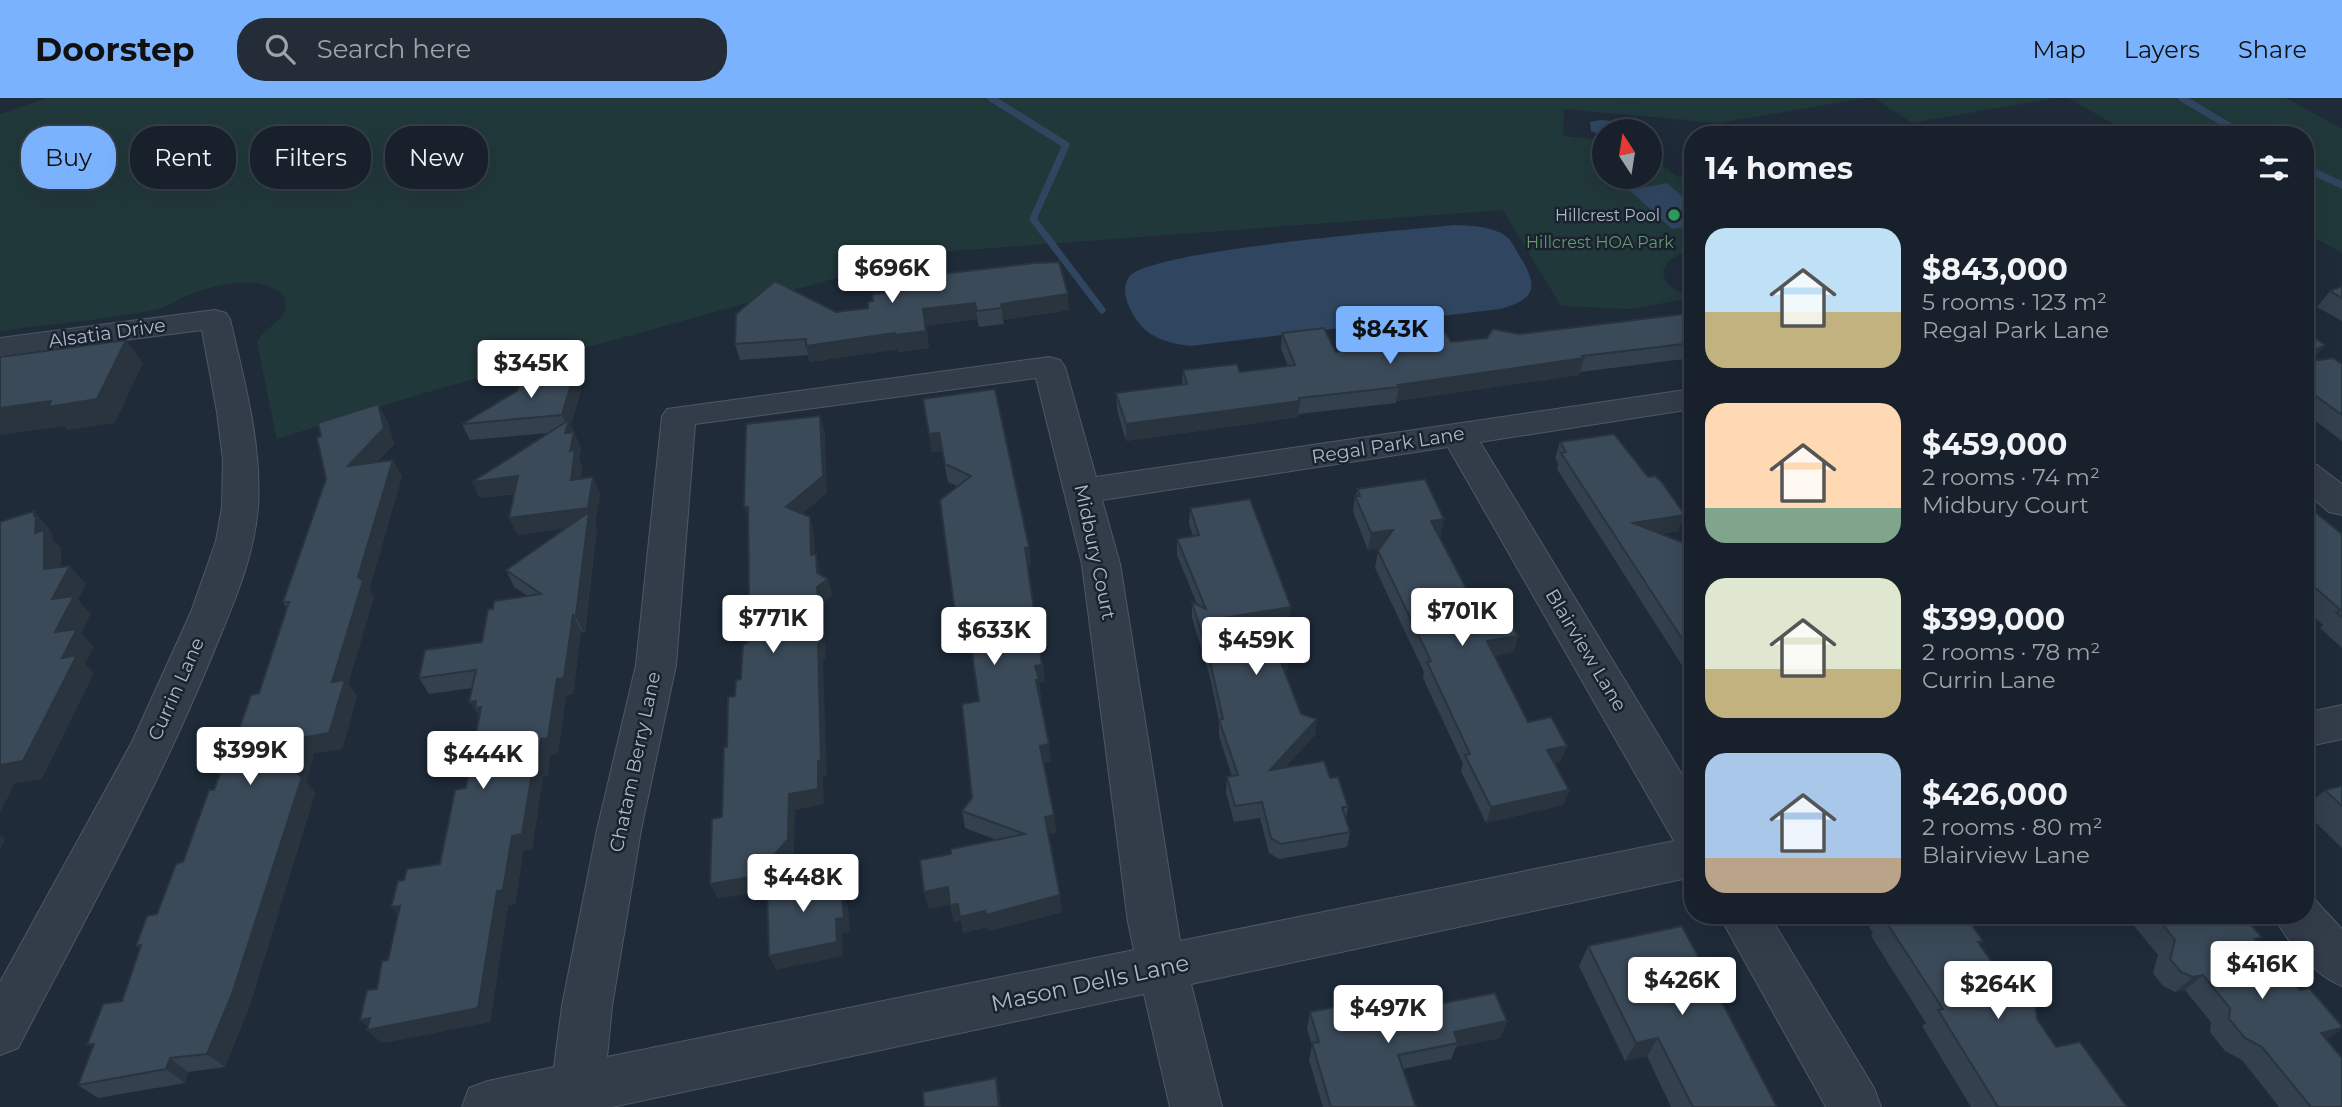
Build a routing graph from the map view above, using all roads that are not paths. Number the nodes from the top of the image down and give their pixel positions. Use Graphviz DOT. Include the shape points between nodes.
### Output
graph roads {
  1 [pos="215,318"];
  2 [pos="0,347"];
  3 [pos="1684,400"];
  4 [pos="678,416"];
  5 [pos="1458,434"];
  6 [pos="2314,480"];
  7 [pos="1084,491"];
  8 [pos="2342,503"];
  9 [pos="2342,722"];
  10 [pos="2314,728"];
  11 [pos="1684,816"];
  12 [pos="1684,859"];
  13 [pos="1748,924"];
  14 [pos="2306,924"];
  15 [pos="2342,963"];
  16 [pos="1163,968"];
  17 [pos="0,1031"];
  18 [pos="576,1098"];
  19 [pos="488,1107"];
  20 [pos="1196,1107"];
  21 [pos="1855,1107"];
  1 -- 2 [label="street, Alsatia Drive"];
  1 -- 17 [label="street, Currin Lane" via="239,442 240,508 228,558 211,611 150,749"];
  3 -- 5 [label="street, Regal Park Lane"];
  4 -- 7 [label="street, Midbury Court" via="1049,367"];
  4 -- 18 [label="street, Chatam Berry Lane" via="656,665 618,830"];
  5 -- 7 [label="street, Regal Park Lane"];
  5 -- 11 [label="street, Blairview Lane"];
  6 -- 8 [label="street"];
  7 -- 16 [label="street, Midbury Court" via="1106,593 1152,922"];
  9 -- 10 [label="street"];
  12 -- 16 [label="street, Mason Dells Lane"];
  13 -- 21 [label="street"];
  14 -- 15 [label="street"];
  16 -- 18 [label="street, Mason Dells Lane"];
  16 -- 20 [label="street, Midbury Court"];
  18 -- 19 [label="street, Mason Dells Lane"];
}
